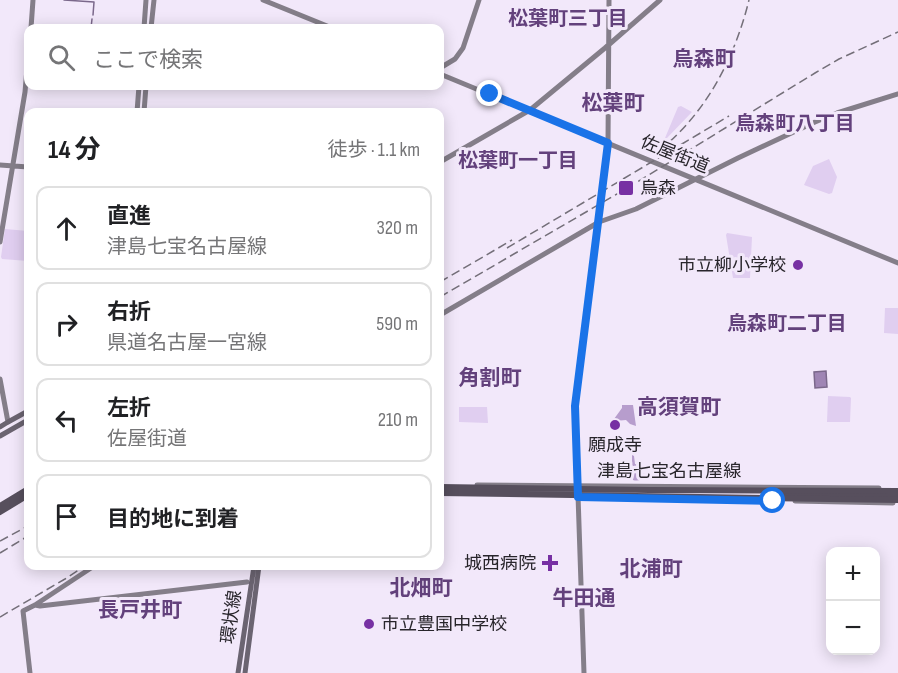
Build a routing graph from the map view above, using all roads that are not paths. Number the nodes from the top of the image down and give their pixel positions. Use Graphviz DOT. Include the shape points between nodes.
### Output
graph roads {
  1 [pos="33,0"];
  2 [pos="146,0"];
  3 [pos="153,0"];
  4 [pos="263,0"];
  5 [pos="479,0"];
  6 [pos="609,0"];
  7 [pos="660,0"];
  8 [pos="31,24"];
  9 [pos="144,24"];
  10 [pos="151,24"];
  11 [pos="322,24"];
  12 [pos="609,44"];
  13 [pos="444,66"];
  14 [pos="444,76"];
  15 [pos="26,90"];
  16 [pos="139,90"];
  17 [pos="146,90"];
  18 [pos="898,94"];
  19 [pos="137,108"];
  20 [pos="144,108"];
  21 [pos="530,110"];
  22 [pos="608,143"];
  23 [pos="444,160"];
  24 [pos="0,165"];
  25 [pos="13,166"];
  26 [pos="24,167"];
  27 [pos="695,179"];
  28 [pos="599,222"];
  29 [pos="0,242"];
  30 [pos="898,263"];
  31 [pos="444,313"];
  32 [pos="0,379"];
  33 [pos="24,414"];
  34 [pos="24,421"];
  35 [pos="24,422"];
  36 [pos="12,424"];
  37 [pos="0,428"];
  38 [pos="0,436"];
  39 [pos="444,486"];
  40 [pos="444,486"];
  41 [pos="577,486"];
  42 [pos="631,486"];
  43 [pos="24,492"];
  44 [pos="444,494"];
  45 [pos="444,494"];
  46 [pos="898,496"];
  47 [pos="24,497"];
  48 [pos="578,497"];
  49 [pos="887,503"];
  50 [pos="0,507"];
  51 [pos="0,512"];
  52 [pos="88,570"];
  53 [pos="253,570"];
  54 [pos="258,570"];
  55 [pos="247,582"];
  56 [pos="35,605"];
  57 [pos="30,673"];
  58 [pos="238,673"];
  59 [pos="245,673"];
  60 [pos="584,673"];
  1 -- 8 [label="street"];
  2 -- 9 [label="street"];
  3 -- 10 [label="street"];
  4 -- 11 [label="street"];
  5 -- 13 [label="street" via="463,48"];
  6 -- 12 [label="street"];
  7 -- 12 [label="street"];
  12 -- 21 [label="street"];
  12 -- 22 [label="street"];
  14 -- 21 [label="street, 佐屋街道"];
  15 -- 25 [label="street"];
  16 -- 19 [label="street"];
  17 -- 20 [label="street"];
  18 -- 27 [label="street" via="829,117"];
  21 -- 22 [label="street, 佐屋街道"];
  21 -- 23 [label="street"];
  22 -- 27 [label="street, 佐屋街道"];
  22 -- 28 [label="street"];
  24 -- 25 [label="street"];
  25 -- 26 [label="street"];
  25 -- 29 [label="street"];
  27 -- 28 [label="street" via="636,209"];
  27 -- 30 [label="street, 佐屋街道"];
  28 -- 31 [label="street"];
  28 -- 41 [label="street" via="575,406"];
  32 -- 36 [label="street"];
  33 -- 36 [label="main road"];
  34 -- 36 [label="main road"];
  35 -- 38 [label="main road"];
  36 -- 37 [label="main road"];
  36 -- 38 [label="main road"];
  39 -- 41 [label="street, 津島七宝名古屋線"];
  40 -- 46 [label="highway, bridge"];
  41 -- 42 [label="street, 津島七宝名古屋線"];
  41 -- 48 [label="street"];
  42 -- 46 [label="street, 津島七宝名古屋線"];
  42 -- 46 [label="highway, bridge" via="677,492"];
  43 -- 50 [label="highway"];
  44 -- 48 [label="street, 津島七宝名古屋線"];
  45 -- 46 [label="highway, bridge"];
  46 -- 49 [label="highway"];
  47 -- 51 [label="highway"];
  48 -- 49 [label="street, 津島七宝名古屋線"];
  48 -- 60 [label="street"];
  52 -- 56 [label="street"];
  53 -- 58 [label="main road, 環状線"];
  54 -- 59 [label="main road, 環状線"];
  55 -- 56 [label="street"];
  56 -- 57 [label="street" via="23,611"];
}
